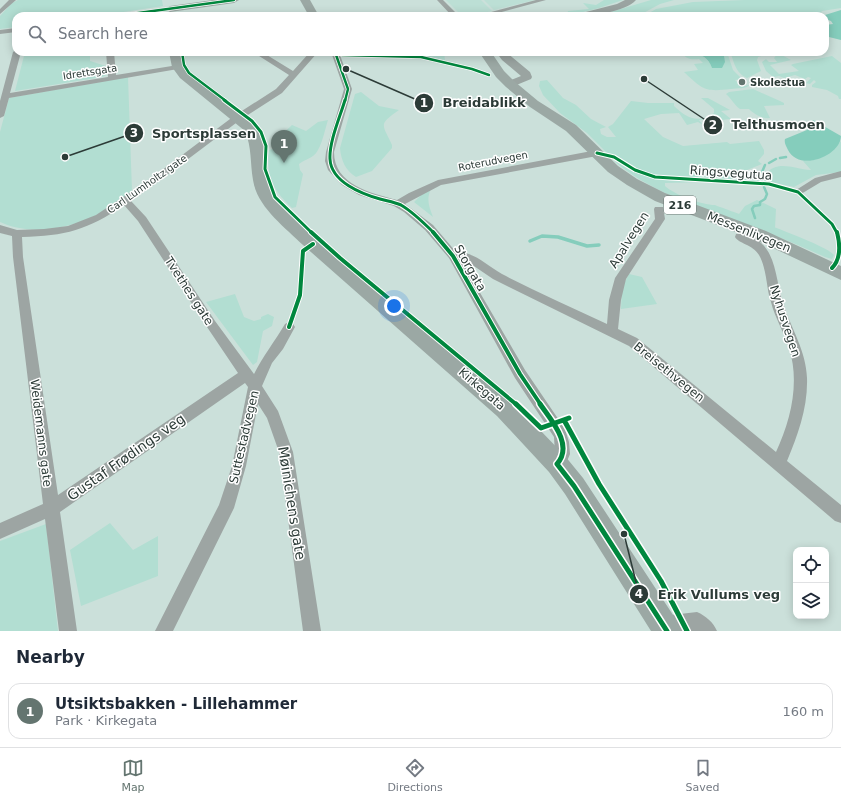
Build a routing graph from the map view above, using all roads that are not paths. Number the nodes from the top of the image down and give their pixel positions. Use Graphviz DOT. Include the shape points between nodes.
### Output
graph roads {
  1 [pos="12,0"];
  2 [pos="234,0"];
  3 [pos="305,0"];
  4 [pos="440,0"];
  5 [pos="543,0"];
  6 [pos="632,0"];
  7 [pos="169,8"];
  8 [pos="0,12"];
  9 [pos="142,12"];
  10 [pos="312,12"];
  11 [pos="452,12"];
  12 [pos="495,12"];
  13 [pos="597,12"];
  14 [pos="12,30"];
  15 [pos="0,32"];
  16 [pos="16,56"];
  17 [pos="110,56"];
  18 [pos="263,56"];
  19 [pos="311,56"];
  20 [pos="336,56"];
  21 [pos="488,56"];
  22 [pos="504,56"];
  23 [pos="177,60"];
  24 [pos="294,75"];
  25 [pos="112,78"];
  26 [pos="510,84"];
  27 [pos="6,96"];
  28 [pos="0,116"];
  29 [pos="238,118"];
  30 [pos="597,153"];
  31 [pos="841,174"];
  32 [pos="798,192"];
  33 [pos="125,200"];
  34 [pos="398,204"];
  35 [pos="659,209"];
  36 [pos="0,229"];
  37 [pos="17,234"];
  38 [pos="740,237"];
  39 [pos="453,256"];
  40 [pos="841,272"];
  41 [pos="289,327"];
  42 [pos="612,332"];
  43 [pos="251,381"];
  44 [pos="779,463"];
  45 [pos="557,464"];
  46 [pos="51,509"];
  47 [pos="841,515"];
  48 [pos="0,530"];
  49 [pos="665,628"];
  50 [pos="68,631"];
  51 [pos="164,631"];
  52 [pos="312,631"];
  53 [pos="708,631"];
  1 -- 8 [label="street"];
  2 -- 7 [label="main road"];
  3 -- 10 [label="main road"];
  4 -- 11 [label="street"];
  5 -- 12 [label="street"];
  6 -- 13 [label="street"];
  7 -- 9 [label="street"];
  14 -- 15 [label="street"];
  16 -- 27 [label="street"];
  17 -- 25 [label="street"];
  18 -- 24 [label="street"];
  19 -- 24 [label="street, Carl Lumholtz gate"];
  20 -- 34 [label="street, Storgata" via="348,89 330,152 331,167 341,180 355,189"];
  21 -- 26 [label="main road, 216"];
  22 -- 26 [label="street" via="527,77"];
  23 -- 25 [label="street, Idrettsgata"];
  23 -- 29 [label="main road, Kirkegata" via="188,79"];
  24 -- 29 [label="street, Carl Lumholtz gate" via="279,91"];
  25 -- 27 [label="street, Idrettsgata"];
  26 -- 30 [label="main road, 216" via="534,104 571,128"];
  27 -- 28 [label="street"];
  29 -- 33 [label="street, Carl Lumholtz gate"];
  29 -- 45 [label="main road, Kirkegata" via="254,135 260,179 271,203 309,241 505,409"];
  30 -- 34 [label="street, Roterudvegen" via="438,183"];
  30 -- 40 [label="main road, Messenlivegen / 216" via="620,174 660,197 760,235"];
  31 -- 32 [label="street" via="820,178"];
  33 -- 37 [label="street, Carl Lumholtz gate" via="83,225 44,234"];
  33 -- 43 [label="street, Tvethes gate" via="142,219"];
  34 -- 39 [label="street, Storgata" via="433,231"];
  35 -- 42 [label="street, Apalvegen" via="660,219 621,278 615,300"];
  36 -- 37 [label="street, Carl Lumholtz gate"];
  37 -- 46 [label="street, Weidemanns gate"];
  38 -- 44 [label="street, Nyhusvegen" via="754,243 768,262 777,304 796,349 799,363 797,416"];
  39 -- 42 [label="street, Breisethvegen" via="472,259 497,276"];
  39 -- 45 [label="street, Storgata" via="520,374 560,434 563,455"];
  41 -- 43 [label="street, Suttestadvegen"];
  42 -- 44 [label="street, Breisethvegen" via="633,342"];
  43 -- 46 [label="street, Gustaf Frødings veg"];
  43 -- 51 [label="street, Suttestadvegen" via="239,466 226,508"];
  43 -- 52 [label="street, Møinichens gate" via="273,415 286,452"];
  44 -- 47 [label="street, Breisethvegen"];
  45 -- 49 [label="main road, Kirkegata" via="574,486"];
  46 -- 48 [label="street, Gustaf Frødings veg"];
  46 -- 50 [label="street, Weidemanns gate"];
  49 -- 53 [label="street" via="696,621"];
}
